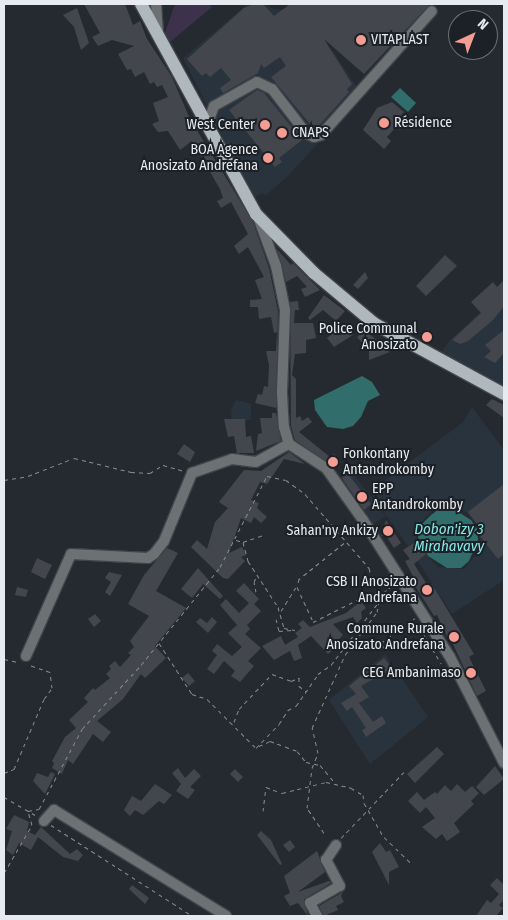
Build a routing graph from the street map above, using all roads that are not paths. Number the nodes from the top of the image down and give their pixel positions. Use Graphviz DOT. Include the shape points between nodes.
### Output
graph roads {
  1 [pos="141,4"];
  2 [pos="156,4"];
  3 [pos="432,11"];
  4 [pos="158,37"];
  5 [pos="207,126"];
  6 [pos="256,214"];
  7 [pos="504,394"];
  8 [pos="289,444"];
  9 [pos="24,661"];
  10 [pos="504,763"];
  11 [pos="44,821"];
  12 [pos="339,841"];
  13 [pos="226,916"];
  14 [pos="317,916"];
  1 -- 4 [label="main road"];
  2 -- 4 [label="street"];
  3 -- 5 [label="street" via="321,135 314,137 306,133 272,89 257,82 214,106"];
  4 -- 5 [label="main road"];
  5 -- 6 [label="main road"];
  6 -- 7 [label="main road" via="314,273 375,324"];
  6 -- 8 [label="street" via="276,266 285,310 282,393 284,427"];
  8 -- 9 [label="street" via="256,462 232,459 192,473 164,541 148,558 71,554"];
  8 -- 10 [label="street" via="329,472 400,574 450,657"];
  11 -- 13 [label="street" via="54,810"];
  12 -- 14 [label="street" via="326,860 340,886 310,903"];
}
